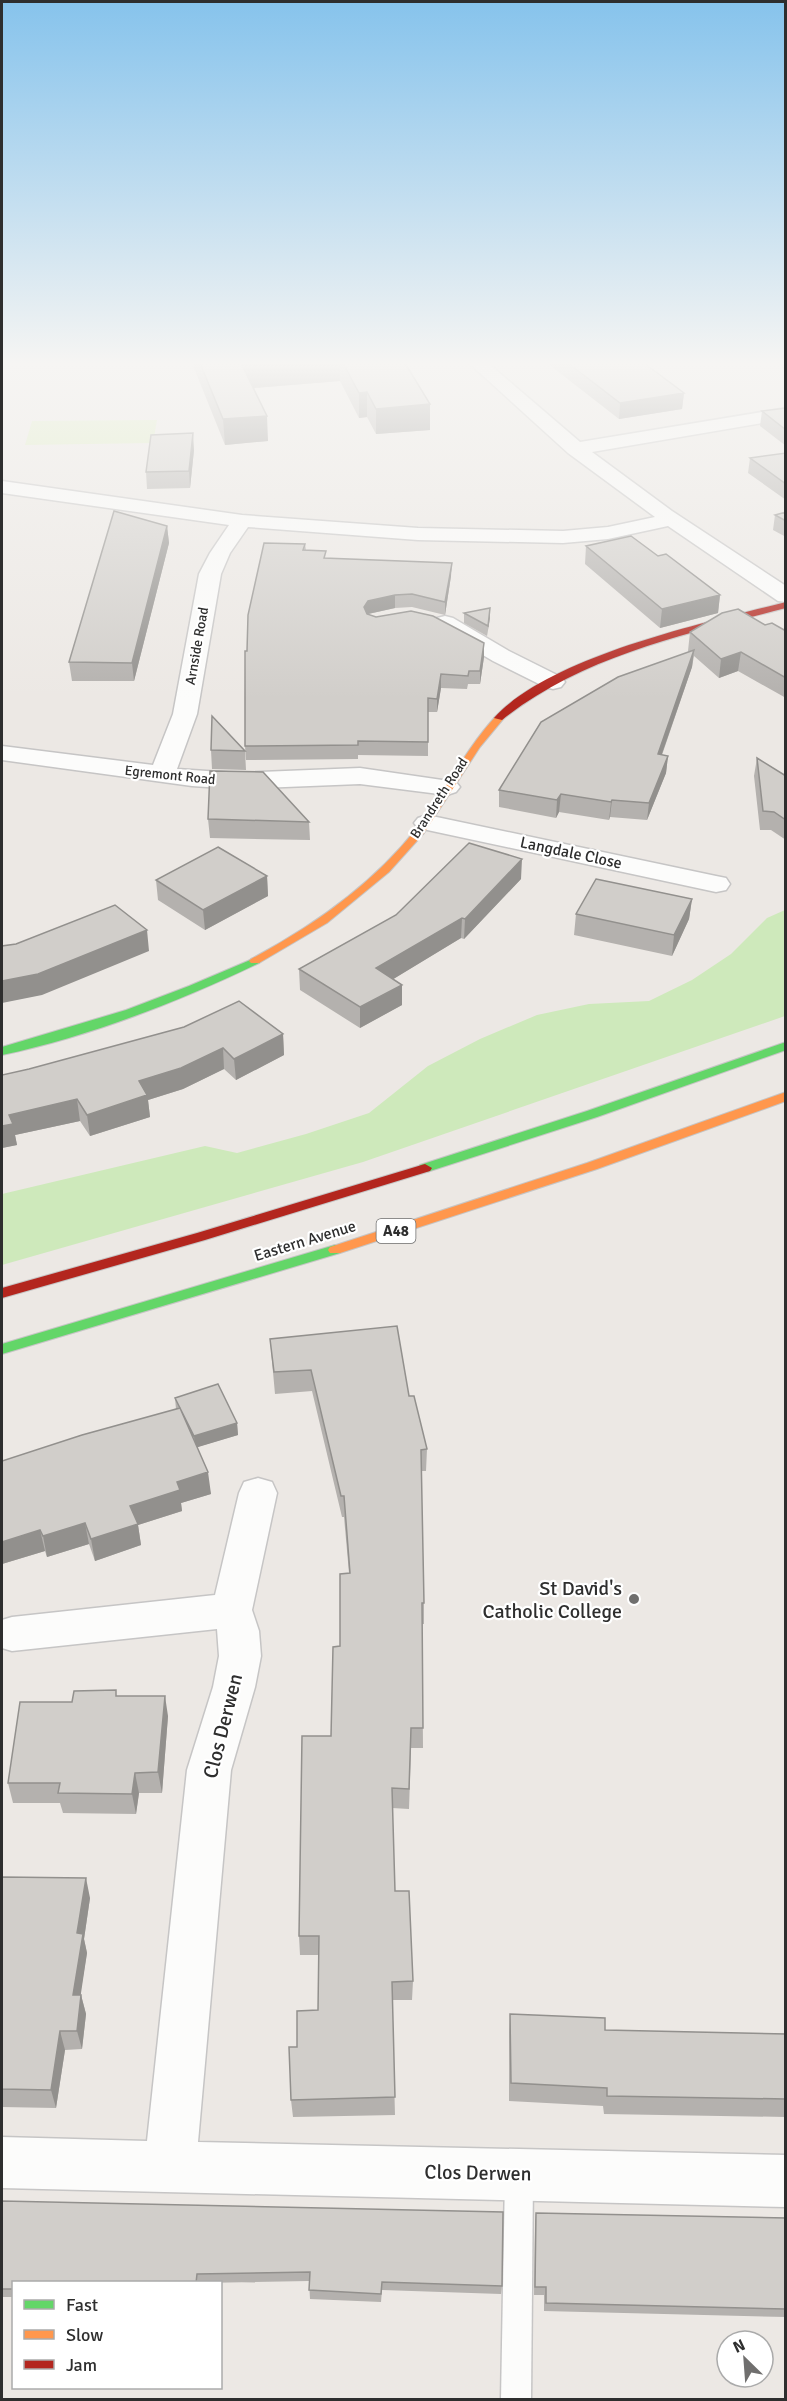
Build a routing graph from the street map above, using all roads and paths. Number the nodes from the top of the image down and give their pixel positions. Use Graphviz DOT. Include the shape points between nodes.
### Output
graph roads {
  1 [pos="610,475"];
  2 [pos="2,487"];
  3 [pos="670,520"];
  4 [pos="242,521"];
  5 [pos="786,596"];
  6 [pos="786,605"];
  7 [pos="423,617"];
  8 [pos="554,682"];
  9 [pos="2,753"];
  10 [pos="162,775"];
  11 [pos="447,788"];
  12 [pos="427,823"];
  13 [pos="716,884"];
  14 [pos="786,1046"];
  15 [pos="2,1051"];
  16 [pos="786,1096"];
  17 [pos="2,1293"];
  18 [pos="2,1349"];
  19 [pos="258,1493"];
  20 [pos="232,1610"];
  21 [pos="12,1634"];
  22 [pos="2,2163"];
  23 [pos="170,2165"];
  24 [pos="519,2174"];
  25 [pos="786,2181"];
  26 [pos="516,2400"];
  1 -- 3 [label="street"];
  2 -- 4 [label="street"];
  3 -- 4 [label="street" via="608,533 531,537 418,534"];
  3 -- 5 [label="street"];
  4 -- 10 [label="street, Arnside Road" via="210,574 185,714"];
  6 -- 8 [label="main road, Brandreth Road" via="624,653"];
  7 -- 8 [label="street" via="447,623"];
  8 -- 11 [label="main road, Brandreth Road" via="527,696 497,720 470,749"];
  9 -- 10 [label="street, Egremont Road"];
  10 -- 11 [label="street, Egremont Road" via="236,781 360,776"];
  11 -- 12 [label="main road, Brandreth Road"];
  12 -- 13 [label="street, Langdale Close"];
  12 -- 15 [label="main road, Brandreth Road" via="399,857 348,901 255,960 139,1012"];
  14 -- 17 [label="main road, Eastern Avenue" via="421,1170"];
  16 -- 18 [label="main road, Eastern Avenue / A48" via="398,1230"];
  19 -- 20 [label="street, Clos Derwen"];
  20 -- 21 [label="street"];
  20 -- 23 [label="street, Clos Derwen" via="240,1656 209,1770"];
  22 -- 23 [label="street, Clos Derwen"];
  23 -- 24 [label="street, Clos Derwen"];
  24 -- 25 [label="street, Clos Derwen"];
  24 -- 26 [label="lane"];
}
